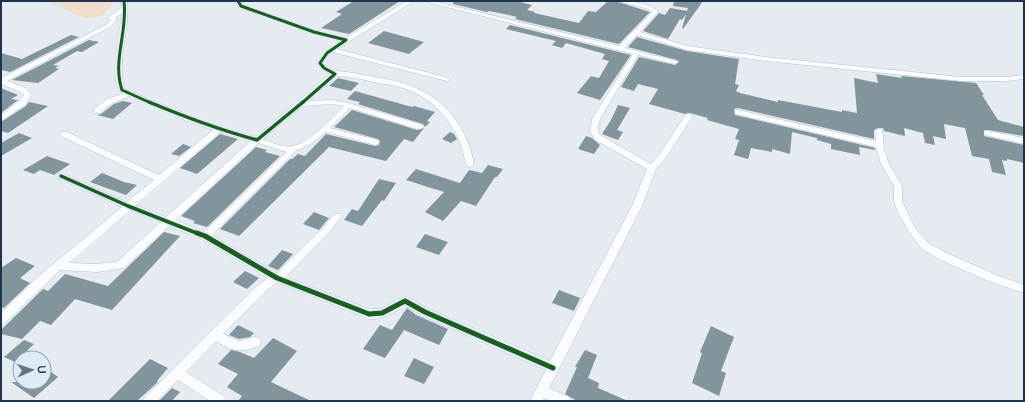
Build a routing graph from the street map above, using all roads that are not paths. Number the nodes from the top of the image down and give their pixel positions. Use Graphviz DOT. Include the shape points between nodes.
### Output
graph roads {
  1 [pos="238,1"];
  2 [pos="411,1"];
  3 [pos="426,1"];
  4 [pos="463,1"];
  5 [pos="619,1"];
  6 [pos="124,5"];
  7 [pos="454,7"];
  8 [pos="636,33"];
  9 [pos="346,40"];
  10 [pos="621,48"];
  11 [pos="333,50"];
  12 [pos="637,52"];
  13 [pos="675,62"];
  14 [pos="335,74"];
  15 [pos="1024,77"];
  16 [pos="447,79"];
  17 [pos="1,81"];
  18 [pos="129,94"];
  19 [pos="301,104"];
  20 [pos="349,105"];
  21 [pos="97,111"];
  22 [pos="738,112"];
  23 [pos="689,116"];
  24 [pos="1,119"];
  25 [pos="420,127"];
  26 [pos="219,129"];
  27 [pos="324,129"];
  28 [pos="878,132"];
  29 [pos="988,133"];
  30 [pos="64,134"];
  31 [pos="257,140"];
  32 [pos="1024,141"];
  33 [pos="374,142"];
  34 [pos="880,145"];
  35 [pos="294,149"];
  36 [pos="470,164"];
  37 [pos="652,168"];
  38 [pos="61,176"];
  39 [pos="159,179"];
  40 [pos="128,206"];
  41 [pos="337,216"];
  42 [pos="166,222"];
  43 [pos="205,236"];
  44 [pos="60,266"];
  45 [pos="277,278"];
  46 [pos="1024,289"];
  47 [pos="1,320"];
  48 [pos="215,335"];
  49 [pos="255,342"];
  50 [pos="553,368"];
  51 [pos="177,372"];
  52 [pos="538,395"];
  53 [pos="149,401"];
  54 [pos="221,401"];
  55 [pos="565,401"];
  1 -- 9 [label="street" via="241,6 266,16"];
  2 -- 9 [label="street"];
  3 -- 7 [label="street"];
  4 -- 7 [label="street"];
  5 -- 8 [label="street" via="651,8 655,12"];
  6 -- 17 [label="street" via="111,18 114,20 113,23"];
  6 -- 18 [label="street" via="118,80 122,90"];
  7 -- 10 [label="street"];
  8 -- 10 [label="street"];
  8 -- 15 [label="street" via="687,48 766,59 961,79"];
  9 -- 11 [label="street"];
  10 -- 12 [label="street"];
  11 -- 14 [label="street" via="323,56 320,63"];
  11 -- 16 [label="street"];
  12 -- 13 [label="street"];
  12 -- 37 [label="street" via="596,119 593,129 598,138"];
  14 -- 19 [label="street"];
  14 -- 36 [label="street" via="353,75 393,84 425,96 455,121 469,149"];
  17 -- 24 [label="street" via="23,90 28,95"];
  18 -- 21 [label="street" via="110,101"];
  18 -- 26 [label="street"];
  19 -- 20 [label="street" via="332,102"];
  19 -- 31 [label="street"];
  20 -- 25 [label="street"];
  20 -- 27 [label="street"];
  22 -- 34 [label="street"];
  23 -- 37 [label="street"];
  26 -- 31 [label="street"];
  26 -- 39 [label="street"];
  27 -- 33 [label="street"];
  27 -- 35 [label="street"];
  28 -- 34 [label="street"];
  29 -- 32 [label="street"];
  30 -- 39 [label="street"];
  31 -- 35 [label="street"];
  31 -- 42 [label="street"];
  34 -- 46 [label="street" via="885,164 898,186 898,201 903,213 925,246 986,275"];
  35 -- 43 [label="street"];
  37 -- 50 [label="street" via="637,206"];
  38 -- 40 [label="street"];
  39 -- 40 [label="street"];
  40 -- 42 [label="street"];
  40 -- 44 [label="street"];
  41 -- 45 [label="street"];
  42 -- 43 [label="street"];
  42 -- 44 [label="street" via="120,265 94,269"];
  43 -- 45 [label="street"];
  44 -- 47 [label="street"];
  45 -- 48 [label="street" via="261,289"];
  45 -- 50 [label="street" via="369,314 386,313 406,301 424,312"];
  48 -- 49 [label="street" via="240,347"];
  48 -- 51 [label="street"];
  50 -- 52 [label="street"];
  51 -- 53 [label="street"];
  51 -- 54 [label="street"];
  52 -- 55 [label="street"];
}
